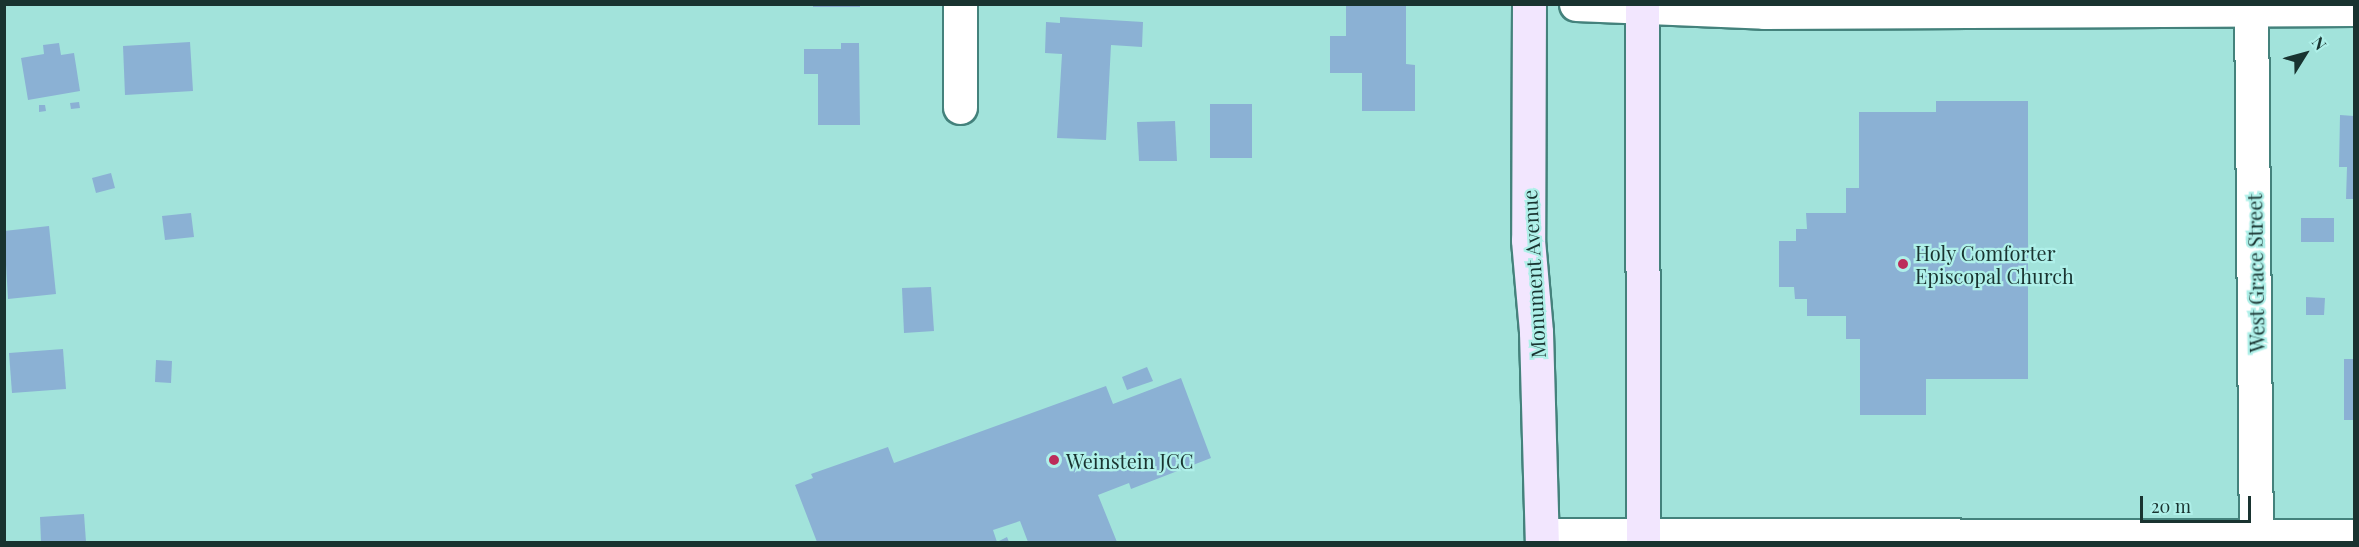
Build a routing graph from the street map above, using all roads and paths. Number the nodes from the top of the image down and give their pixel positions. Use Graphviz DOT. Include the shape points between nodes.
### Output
graph roads {
  1 [pos="960,4"];
  2 [pos="1530,4"];
  3 [pos="1576,4"];
  4 [pos="1642,7"];
  5 [pos="2251,7"];
  6 [pos="2355,9"];
  7 [pos="960,107"];
  8 [pos="2355,536"];
  9 [pos="2256,538"];
  10 [pos="1542,539"];
  11 [pos="1643,539"];
  1 -- 7 [label="street"];
  2 -- 10 [label="street, Monument Avenue" via="1528,240"];
  3 -- 4 [label="street"];
  4 -- 5 [label="street"];
  4 -- 11 [label="street"];
  5 -- 6 [label="street"];
  5 -- 9 [label="street, West Grace Street"];
  8 -- 9 [label="street"];
  9 -- 11 [label="street"];
  10 -- 11 [label="street"];
}
